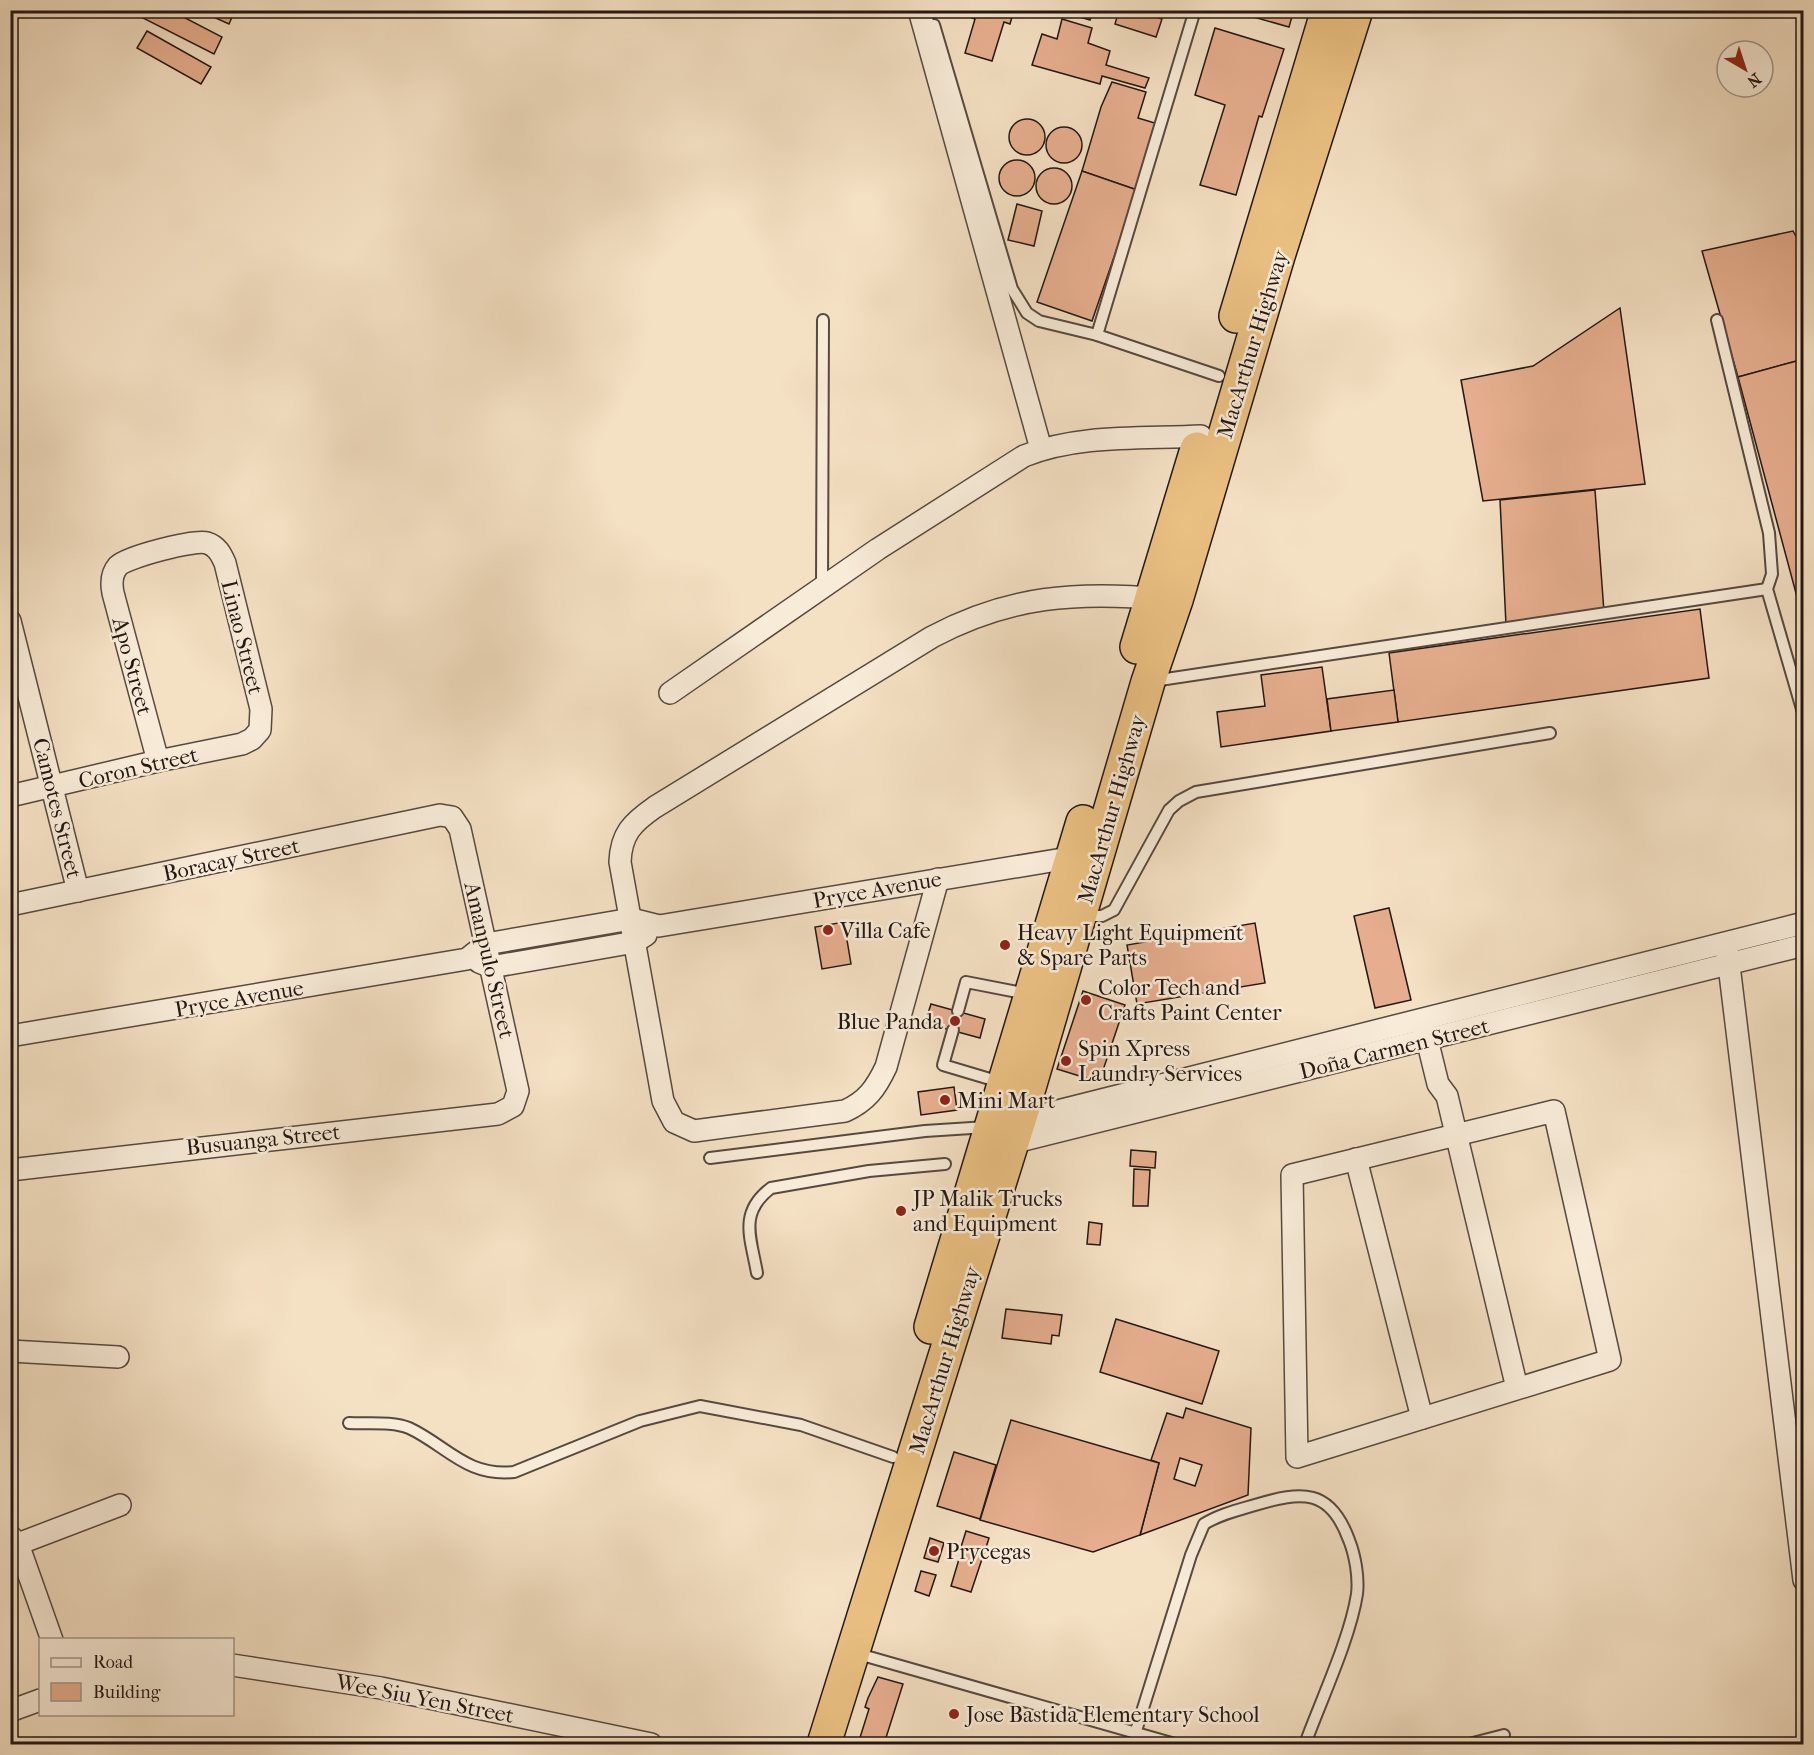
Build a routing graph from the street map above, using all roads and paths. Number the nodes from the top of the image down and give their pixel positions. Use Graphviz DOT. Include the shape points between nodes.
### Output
graph roads {
  1 [pos="918,10"];
  2 [pos="929,10"];
  3 [pos="1195,10"];
  4 [pos="1328,10"];
  5 [pos="1356,10"];
  6 [pos="823,320"];
  7 [pos="1717,320"];
  8 [pos="1097,335"];
  9 [pos="1219,376"];
  10 [pos="1201,436"];
  11 [pos="1041,449"];
  12 [pos="114,571"];
  13 [pos="822,588"];
  14 [pos="1767,589"];
  15 [pos="1164,599"];
  16 [pos="10,621"];
  17 [pos="1147,662"];
  18 [pos="670,693"];
  19 [pos="1803,716"];
  20 [pos="260,730"];
  21 [pos="1550,733"];
  22 [pos="158,760"];
  23 [pos="52,786"];
  24 [pos="10,796"];
  25 [pos="452,817"];
  26 [pos="1084,856"];
  27 [pos="938,879"];
  28 [pos="78,891"];
  29 [pos="10,905"];
  30 [pos="1080,916"];
  31 [pos="631,919"];
  32 [pos="1803,923"];
  33 [pos="659,926"];
  34 [pos="635,942"];
  35 [pos="1726,943"];
  36 [pos="486,944"];
  37 [pos="1803,945"];
  38 [pos="467,959"];
  39 [pos="1729,964"];
  40 [pos="491,966"];
  41 [pos="1031,994"];
  42 [pos="958,1011"];
  43 [pos="1431,1028"];
  44 [pos="953,1030"];
  45 [pos="10,1036"];
  46 [pos="1004,1083"];
  47 [pos="513,1106"];
  48 [pos="1457,1135"];
  49 [pos="1001,1136"];
  50 [pos="710,1158"];
  51 [pos="1356,1159"];
  52 [pos="945,1164"];
  53 [pos="10,1170"];
  54 [pos="757,1273"];
  55 [pos="10,1351"];
  56 [pos="118,1357"];
  57 [pos="1517,1388"];
  58 [pos="1422,1418"];
  59 [pos="349,1423"];
  60 [pos="902,1460"];
  61 [pos="120,1504"];
  62 [pos="14,1540"];
  63 [pos="1803,1580"];
  64 [pos="51,1638"];
  65 [pos="853,1653"];
  66 [pos="234,1665"];
  67 [pos="39,1700"];
  68 [pos="10,1711"];
  69 [pos="1135,1734"];
  70 [pos="1504,1735"];
  71 [pos="651,1744"];
  72 [pos="804,1744"];
  73 [pos="824,1744"];
  74 [pos="1175,1744"];
  75 [pos="1305,1744"];
  76 [pos="1469,1744"];
  1 -- 11 [label="street"];
  2 -- 8 [label="lane" via="1018,301 1039,321"];
  3 -- 8 [label="lane"];
  4 -- 9 [label="highway, MacArthur Highway"];
  5 -- 15 [label="highway, MacArthur Highway"];
  6 -- 13 [label="lane"];
  7 -- 14 [label="lane" via="1769,533 1773,574"];
  8 -- 9 [label="lane"];
  9 -- 10 [label="highway, MacArthur Highway"];
  10 -- 11 [label="street" via="1078,442"];
  10 -- 15 [label="highway, MacArthur Highway"];
  11 -- 13 [label="street" via="980,483"];
  12 -- 20 [label="street, Linao Street" via="126,561 194,543 216,548 225,563 255,686 262,719"];
  12 -- 22 [label="street, Apo Street" via="113,593"];
  13 -- 18 [label="street"];
  14 -- 17 [label="lane"];
  14 -- 19 [label="lane"];
  15 -- 17 [label="highway, MacArthur Highway"];
  15 -- 31 [label="street" via="1114,594 1074,596 1003,608 966,619 932,637 630,826 624,837 621,862"];
  16 -- 23 [label="street, Camotes Street"];
  17 -- 26 [label="highway, MacArthur Highway"];
  20 -- 22 [label="street, Coron Street" via="242,744"];
  21 -- 30 [label="lane" via="1196,792 1169,810 1114,910 1102,916"];
  22 -- 23 [label="street, Coron Street"];
  23 -- 24 [label="street, Coron Street"];
  23 -- 28 [label="street, Camotes Street"];
  25 -- 28 [label="street, Boracay Street" via="440,815"];
  25 -- 36 [label="street, Amanpulo Street" via="460,829"];
  26 -- 27 [label="street, Pryce Avenue"];
  26 -- 30 [label="highway, MacArthur Highway"];
  26 -- 41 [label="highway, MacArthur Highway"];
  27 -- 33 [label="street, Pryce Avenue"];
  27 -- 34 [label="street" via="886,1067 871,1095 845,1111 693,1131 674,1122 663,1101"];
  28 -- 29 [label="street, Boracay Street"];
  30 -- 49 [label="highway, MacArthur Highway"];
  31 -- 33 [label="street, Pryce Avenue"];
  31 -- 34 [label="street"];
  31 -- 36 [label="street, Pryce Avenue"];
  32 -- 35 [label="street, Doña Carmen Street"];
  33 -- 34 [label="street, Pryce Avenue"];
  34 -- 40 [label="street, Pryce Avenue"];
  35 -- 39 [label="street"];
  35 -- 43 [label="street, Doña Carmen Street"];
  36 -- 38 [label="street, Pryce Avenue"];
  36 -- 40 [label="street, Amanpulo Street"];
  37 -- 39 [label="street, Doña Carmen Street"];
  38 -- 40 [label="street, Pryce Avenue"];
  38 -- 45 [label="street, Pryce Avenue"];
  39 -- 43 [label="street, Doña Carmen Street"];
  39 -- 63 [label="street"];
  40 -- 47 [label="street, Amanpulo Street" via="518,1085"];
  41 -- 42 [label="lane" via="966,982"];
  41 -- 46 [label="highway, MacArthur Highway"];
  43 -- 48 [label="street" via="1450,1080 1447,1096"];
  43 -- 49 [label="street, Doña Carmen Street"];
  44 -- 46 [label="lane" via="943,1065"];
  46 -- 49 [label="highway, MacArthur Highway"];
  47 -- 53 [label="street, Busuanga Street" via="498,1114"];
  48 -- 51 [label="street"];
  48 -- 57 [label="street"];
  48 -- 57 [label="street" via="1554,1111 1610,1359"];
  49 -- 50 [label="lane" via="925,1131"];
  49 -- 60 [label="highway, MacArthur Highway"];
  51 -- 58 [label="street"];
  51 -- 58 [label="street" via="1292,1175 1296,1457"];
  52 -- 54 [label="lane" via="869,1171 771,1188 750,1210"];
  55 -- 56 [label="street"];
  57 -- 58 [label="street"];
  59 -- 60 [label="lane" via="408,1427 454,1459 502,1473 514,1472 640,1421 700,1406 801,1425"];
  60 -- 65 [label="highway, MacArthur Highway"];
  60 -- 72 [label="highway, MacArthur Highway"];
  61 -- 62 [label="street"];
  62 -- 64 [label="street"];
  65 -- 69 [label="lane"];
  65 -- 73 [label="highway, MacArthur Highway"];
  66 -- 71 [label="street, Wee Siu Yen Street" via="381,1688"];
  67 -- 68 [label="street"];
  69 -- 74 [label="lane"];
  69 -- 75 [label="lane" via="1204,1524 1225,1514 1297,1494 1313,1496 1330,1506 1343,1524 1354,1552 1357,1592"];
  70 -- 76 [label="lane"];
}
